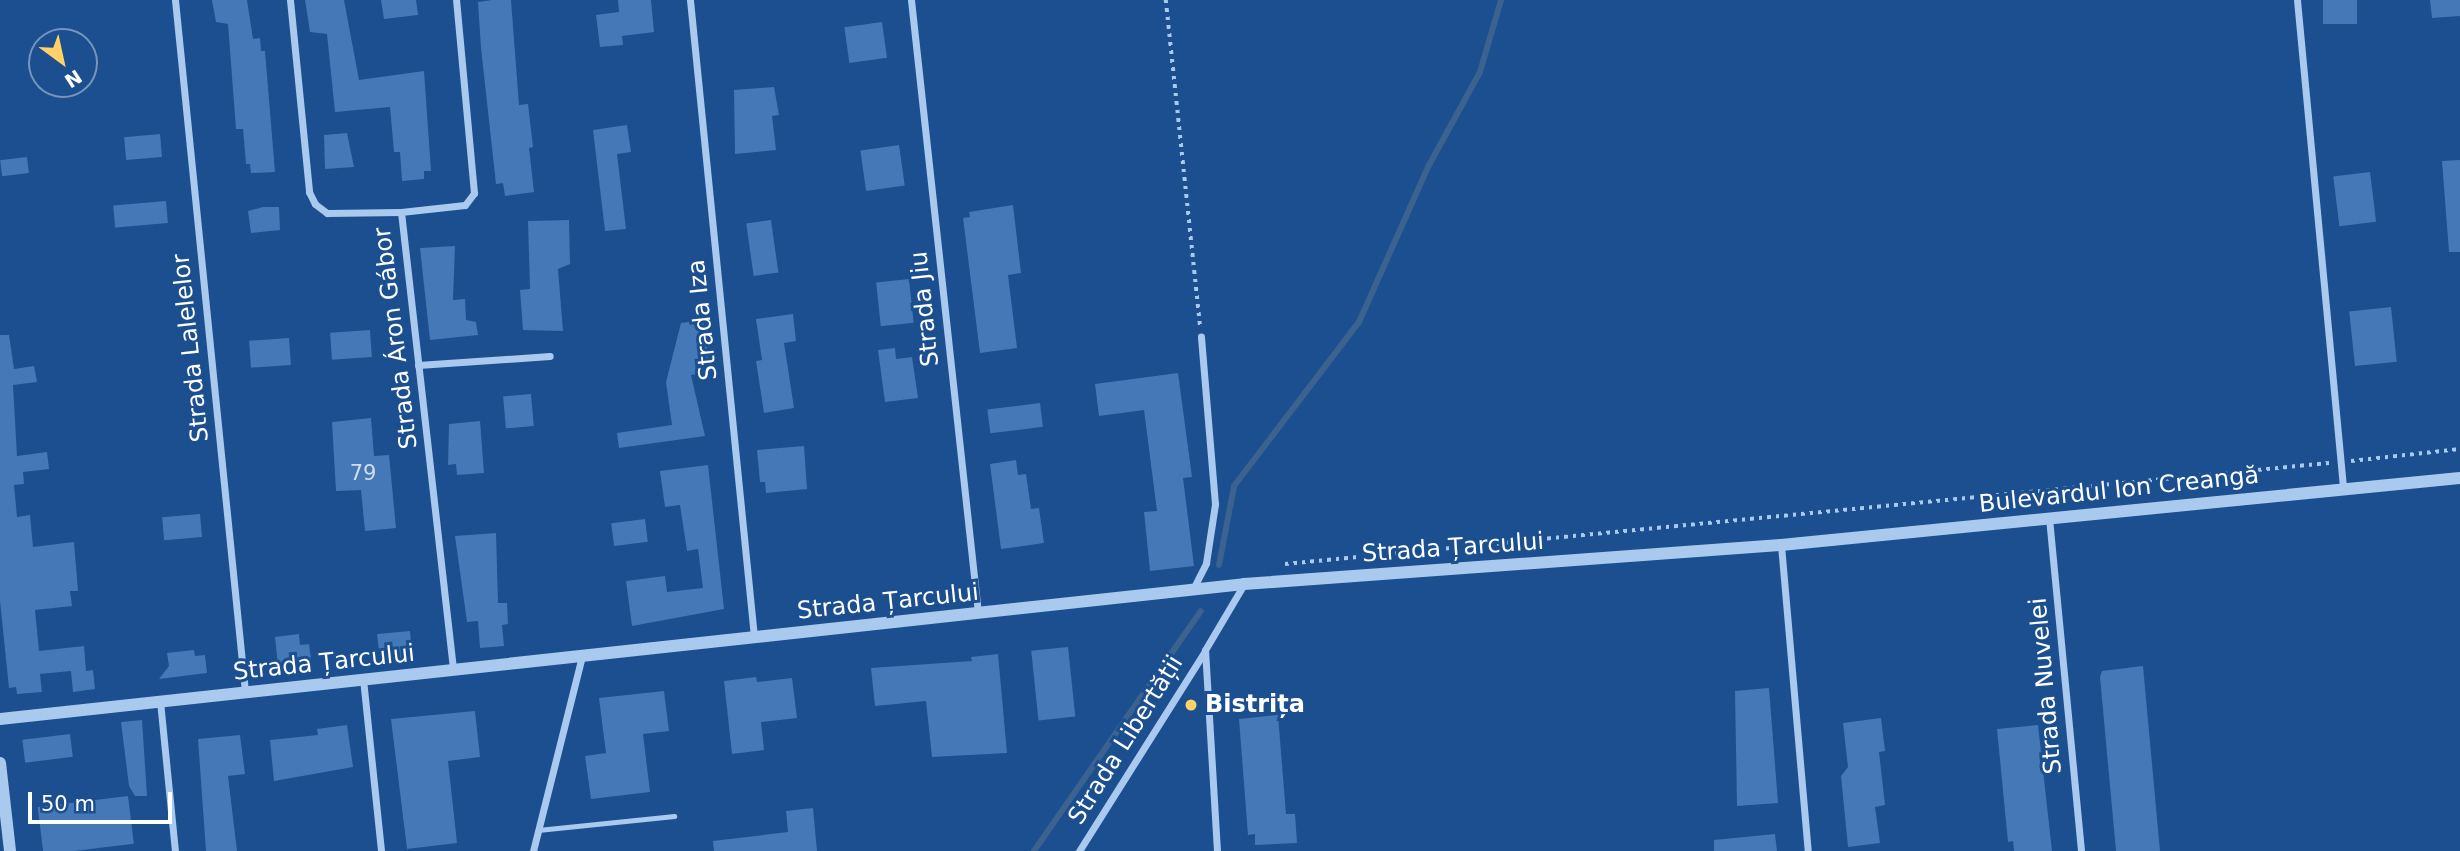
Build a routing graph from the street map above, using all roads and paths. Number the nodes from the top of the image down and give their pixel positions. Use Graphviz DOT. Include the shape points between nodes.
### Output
graph roads {
  1 [pos="175,0"];
  2 [pos="289,0"];
  3 [pos="456,0"];
  4 [pos="690,0"];
  5 [pos="911,0"];
  6 [pos="1166,0"];
  7 [pos="2297,0"];
  8 [pos="401,212"];
  9 [pos="1201,337"];
  10 [pos="550,356"];
  11 [pos="418,365"];
  12 [pos="2460,449"];
  13 [pos="2340,462"];
  14 [pos="2460,478"];
  15 [pos="2343,489"];
  16 [pos="2049,518"];
  17 [pos="1782,545"];
  18 [pos="1273,565"];
  19 [pos="1244,584"];
  20 [pos="1193,590"];
  21 [pos="978,613"];
  22 [pos="754,637"];
  23 [pos="1205,650"];
  24 [pos="582,656"];
  25 [pos="453,670"];
  26 [pos="363,680"];
  27 [pos="245,692"];
  28 [pos="160,702"];
  29 [pos="0,719"];
  30 [pos="0,763"];
  31 [pos="674,816"];
  32 [pos="538,830"];
  33 [pos="10,851"];
  34 [pos="175,851"];
  35 [pos="381,851"];
  36 [pos="533,851"];
  37 [pos="1079,851"];
  38 [pos="1217,851"];
  39 [pos="1808,851"];
  40 [pos="2081,851"];
  1 -- 27 [label="street, Strada Lalelelor"];
  2 -- 8 [label="street, Strada Áron Gábor" via="309,192 315,204 327,213"];
  3 -- 8 [label="street" via="474,193 465,205"];
  4 -- 22 [label="street, Strada Iza"];
  5 -- 21 [label="street, Strada Jiu"];
  6 -- 9 [label="path"];
  7 -- 13 [label="street"];
  8 -- 11 [label="street, Strada Áron Gábor"];
  9 -- 20 [label="street" via="1215,504 1206,563"];
  10 -- 11 [label="street"];
  11 -- 25 [label="street, Strada Áron Gábor"];
  12 -- 13 [label="path"];
  13 -- 15 [label="street"];
  13 -- 18 [label="path"];
  14 -- 15 [label="street, Bulevardul Ion Creangă"];
  15 -- 16 [label="street, Bulevardul Ion Creangă"];
  16 -- 17 [label="street, Bulevardul Ion Creangă"];
  16 -- 40 [label="street, Strada Nuvelei"];
  17 -- 19 [label="street, Strada Țarcului"];
  17 -- 39 [label="street"];
  19 -- 20 [label="street, Strada Țarcului"];
  19 -- 23 [label="street, Strada Libertății"];
  20 -- 21 [label="street, Strada Țarcului"];
  21 -- 22 [label="street, Strada Țarcului"];
  22 -- 24 [label="street, Strada Țarcului"];
  23 -- 37 [label="street, Strada Libertății"];
  23 -- 38 [label="street"];
  24 -- 25 [label="street, Strada Țarcului"];
  24 -- 32 [label="street"];
  25 -- 26 [label="street, Strada Țarcului"];
  26 -- 27 [label="street, Strada Țarcului"];
  26 -- 35 [label="street"];
  27 -- 28 [label="street, Strada Țarcului"];
  28 -- 29 [label="street, Strada Țarcului"];
  28 -- 34 [label="street"];
  30 -- 33 [label="street"];
  31 -- 32 [label="lane"];
  32 -- 36 [label="street"];
}
